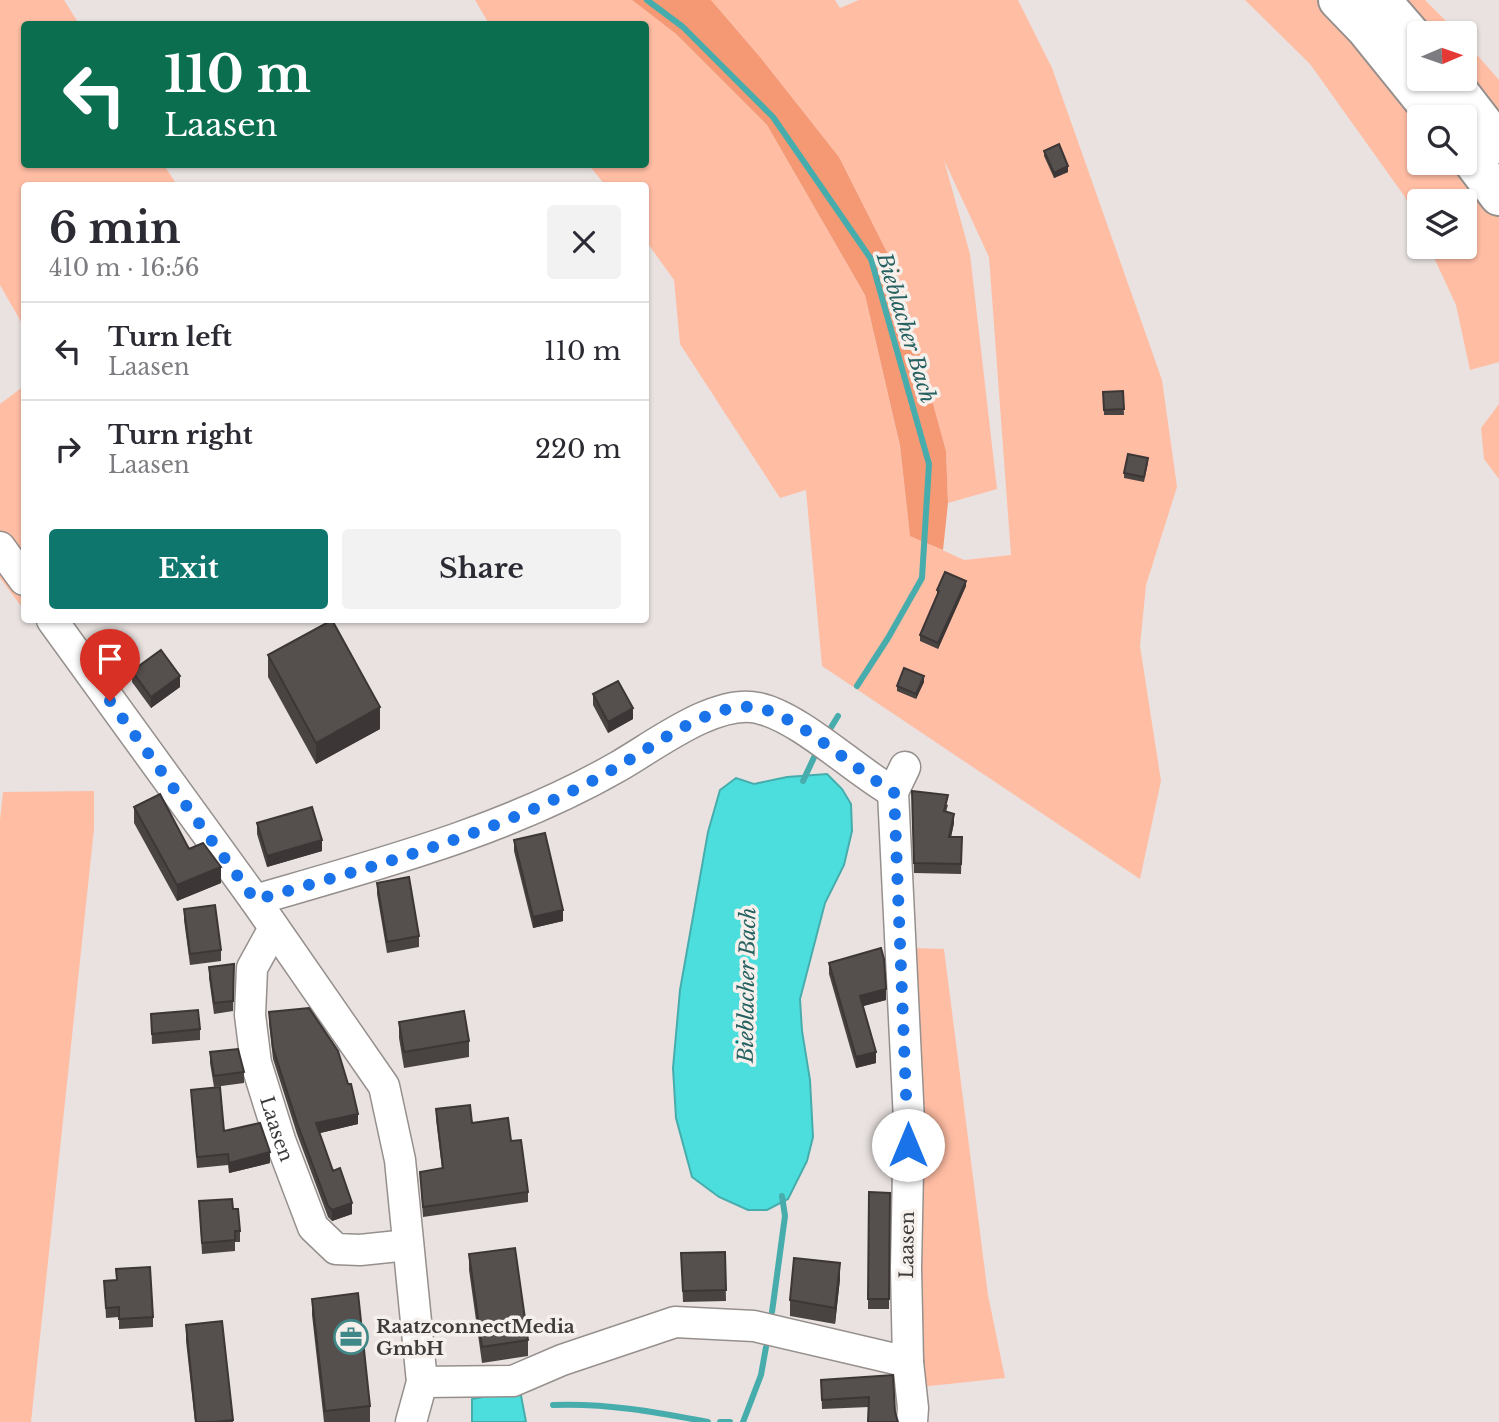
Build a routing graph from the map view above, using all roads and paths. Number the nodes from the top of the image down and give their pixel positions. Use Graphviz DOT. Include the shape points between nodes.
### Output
graph roads {
  1 [pos="1338,0"];
  2 [pos="1381,0"];
  3 [pos="1407,30"];
  4 [pos="1458,91"];
  5 [pos="1427,105"];
  6 [pos="1499,144"];
  7 [pos="1477,167"];
  8 [pos="1499,196"];
  9 [pos="0,547"];
  10 [pos="21,576"];
  11 [pos="54,623"];
  12 [pos="255,900"];
  13 [pos="274,928"];
  14 [pos="408,1245"];
  15 [pos="908,1362"];
  16 [pos="422,1382"];
  17 [pos="411,1422"];
  18 [pos="912,1422"];
  1 -- 5 [label="highway"];
  2 -- 3 [label="highway"];
  4 -- 6 [label="highway"];
  7 -- 8 [label="highway"];
  9 -- 10 [label="street"];
  11 -- 12 [label="street"];
  12 -- 13 [label="street"];
  12 -- 15 [label="street, Laasen" via="488,827 619,766 703,718 737,707 758,708 781,717 899,780 909,1121"];
  13 -- 14 [label="street" via="384,1086 400,1160"];
  13 -- 14 [label="street, Laasen" via="252,968 250,1015 260,1076 313,1227 336,1248"];
  14 -- 16 [label="street"];
  15 -- 16 [label="street" via="754,1326 675,1322 513,1381"];
  15 -- 18 [label="street, Laasen"];
  16 -- 17 [label="street"];
}
